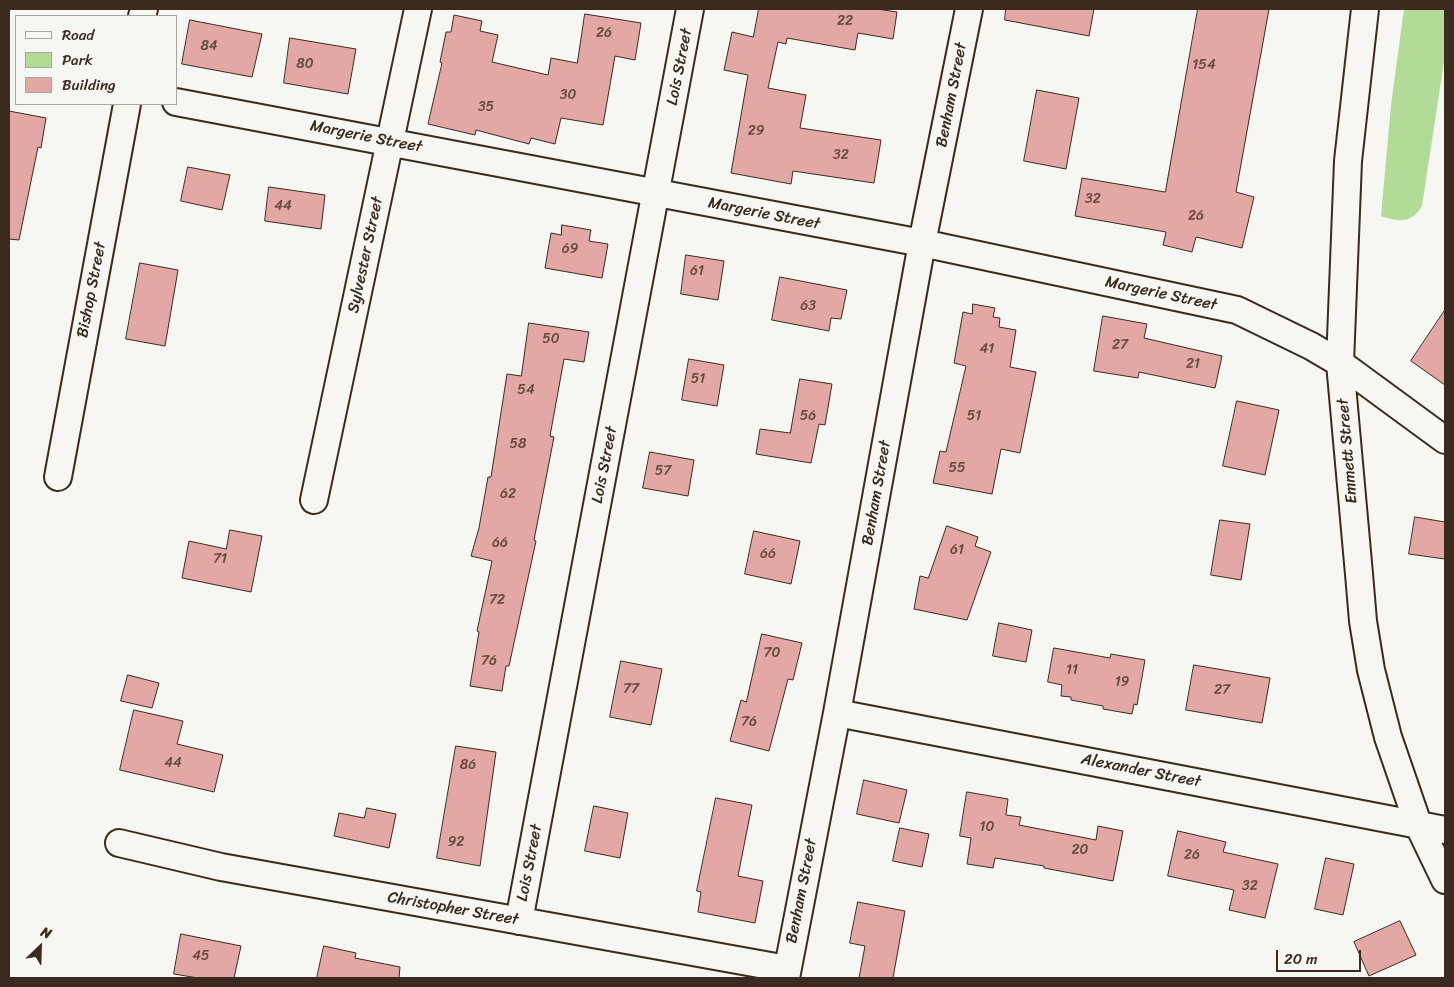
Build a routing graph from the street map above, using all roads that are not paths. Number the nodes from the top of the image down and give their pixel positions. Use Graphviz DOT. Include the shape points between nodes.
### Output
graph roads {
  1 [pos="418,9"];
  2 [pos="690,9"];
  3 [pos="969,9"];
  4 [pos="1365,9"];
  5 [pos="178,102"];
  6 [pos="127,105"];
  7 [pos="390,142"];
  8 [pos="656,194"];
  9 [pos="922,243"];
  10 [pos="1340,363"];
  11 [pos="1445,440"];
  12 [pos="58,477"];
  13 [pos="314,500"];
  14 [pos="837,713"];
  15 [pos="1418,824"];
  16 [pos="1445,830"];
  17 [pos="119,843"];
  18 [pos="1445,880"];
  19 [pos="519,921"];
  20 [pos="786,974"];
  1 -- 7 [label="street, Sylvester Street"];
  2 -- 8 [label="street, Lois Street"];
  3 -- 9 [label="street, Benham Street"];
  4 -- 10 [label="street, Emmett Street" via="1348,161"];
  5 -- 7 [label="street, Margerie Street"];
  6 -- 12 [label="street, Bishop Street"];
  7 -- 8 [label="street, Margerie Street"];
  7 -- 13 [label="street, Sylvester Street"];
  8 -- 9 [label="street, Margerie Street"];
  8 -- 19 [label="street, Lois Street"];
  9 -- 10 [label="street, Margerie Street" via="1237,310"];
  9 -- 14 [label="street, Benham Street"];
  10 -- 11 [label="street, Margerie Street"];
  10 -- 15 [label="street, Emmett Street" via="1363,621 1371,670 1388,738"];
  14 -- 15 [label="street, Alexander Street"];
  14 -- 20 [label="street, Benham Street"];
  15 -- 16 [label="street, Alexander Street"];
  15 -- 18 [label="street, Emmett Street"];
  17 -- 19 [label="street, Christopher Street" via="221,867"];
  19 -- 20 [label="street, Christopher Street"];
}
